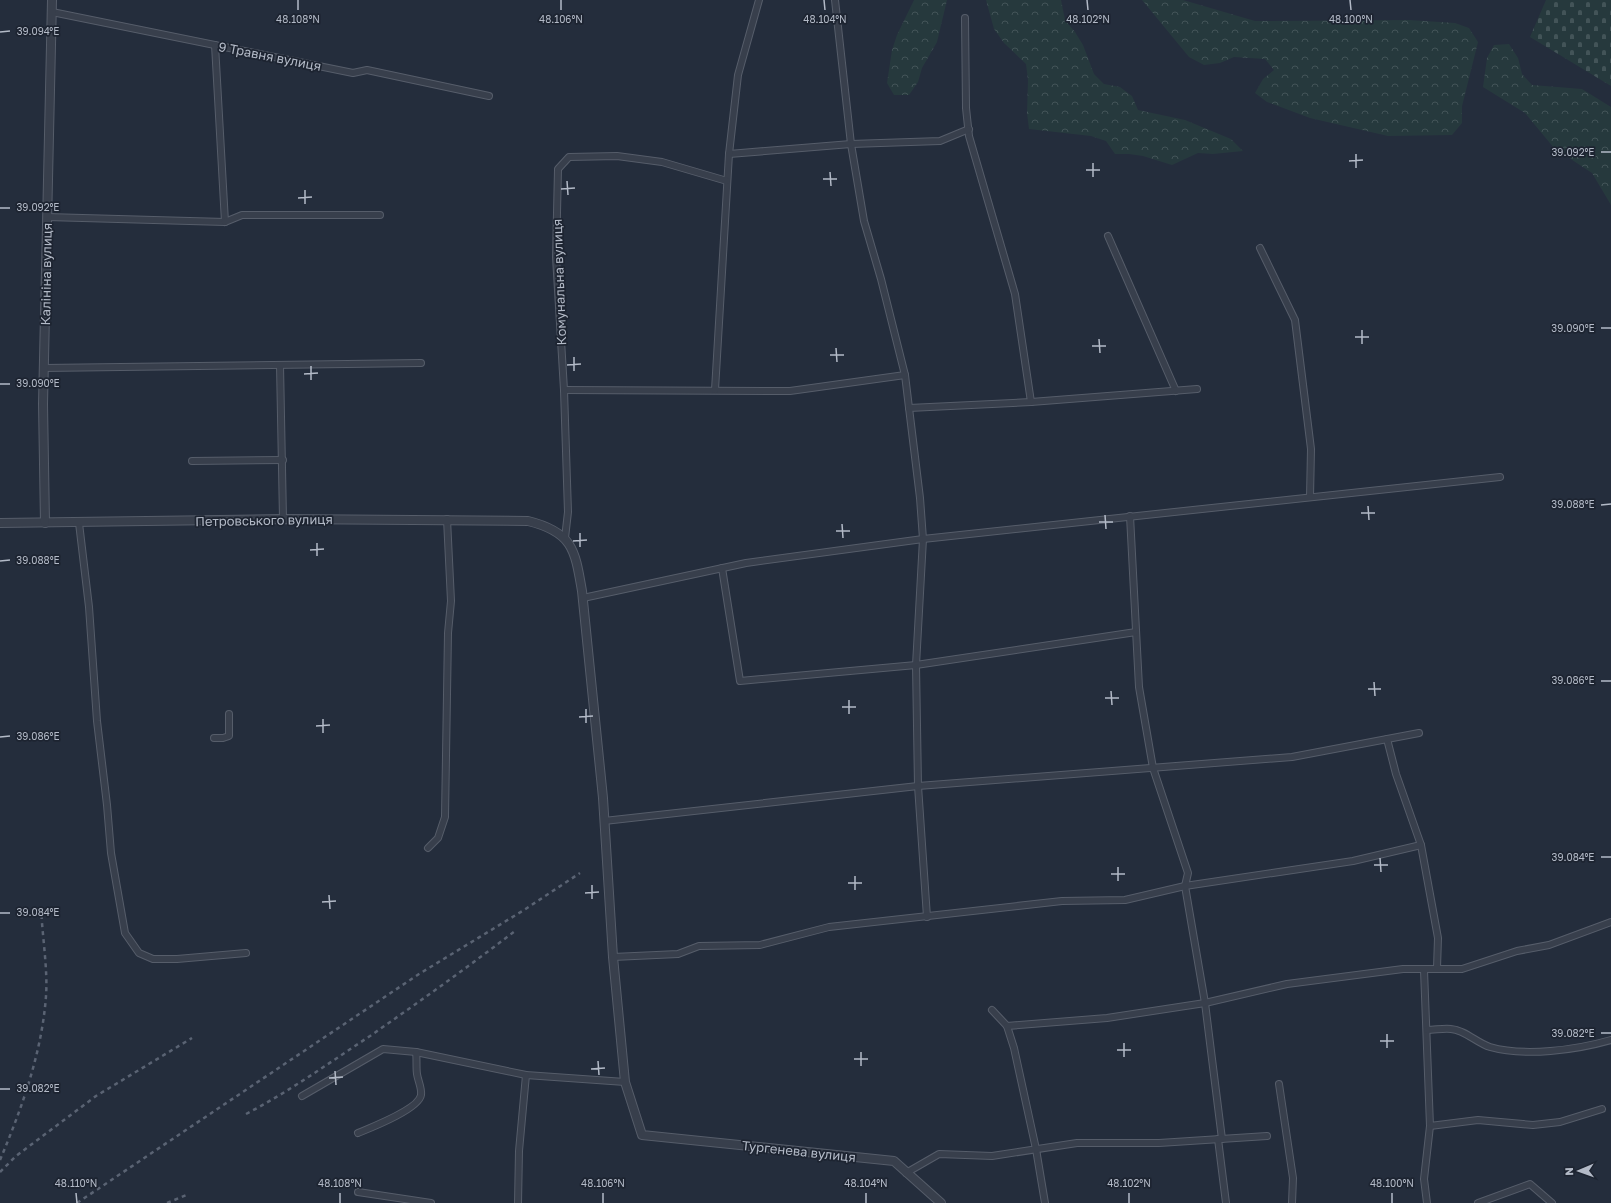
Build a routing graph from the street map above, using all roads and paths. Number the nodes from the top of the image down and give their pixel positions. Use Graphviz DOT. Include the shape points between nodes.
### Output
graph roads {
  1 [pos="52,0"];
  2 [pos="759,0"];
  3 [pos="835,0"];
  4 [pos="52,12"];
  5 [pos="964,18"];
  6 [pos="215,45"];
  7 [pos="489,96"];
  8 [pos="968,129"];
  9 [pos="851,144"];
  10 [pos="729,154"];
  11 [pos="727,181"];
  12 [pos="380,215"];
  13 [pos="47,217"];
  14 [pos="225,222"];
  15 [pos="1108,236"];
  16 [pos="1260,248"];
  17 [pos="421,363"];
  18 [pos="280,366"];
  19 [pos="44,368"];
  20 [pos="905,375"];
  21 [pos="1196,389"];
  22 [pos="564,390"];
  23 [pos="715,390"];
  24 [pos="1176,391"];
  25 [pos="1032,402"];
  26 [pos="909,408"];
  27 [pos="283,460"];
  28 [pos="192,461"];
  29 [pos="1500,477"];
  30 [pos="1310,497"];
  31 [pos="1130,516"];
  32 [pos="283,519"];
  33 [pos="447,519"];
  34 [pos="45,523"];
  35 [pos="79,523"];
  36 [pos="0,524"];
  37 [pos="565,538"];
  38 [pos="923,539"];
  39 [pos="722,568"];
  40 [pos="583,598"];
  41 [pos="1136,632"];
  42 [pos="916,665"];
  43 [pos="229,714"];
  44 [pos="1419,733"];
  45 [pos="214,738"];
  46 [pos="1386,739"];
  47 [pos="1153,768"];
  48 [pos="918,786"];
  49 [pos="604,821"];
  50 [pos="1421,845"];
  51 [pos="428,848"];
  52 [pos="1185,886"];
  53 [pos="927,917"];
  54 [pos="1611,922"];
  55 [pos="246,953"];
  56 [pos="613,957"];
  57 [pos="1437,968"];
  58 [pos="1424,970"];
  59 [pos="1206,1003"];
  60 [pos="992,1010"];
  61 [pos="1007,1026"];
  62 [pos="1427,1030"];
  63 [pos="1611,1040"];
  64 [pos="416,1052"];
  65 [pos="526,1075"];
  66 [pos="625,1082"];
  67 [pos="1279,1084"];
  68 [pos="302,1096"];
  69 [pos="1602,1109"];
  70 [pos="1430,1126"];
  71 [pos="358,1133"];
  72 [pos="1267,1136"];
  73 [pos="1220,1139"];
  74 [pos="1036,1149"];
  75 [pos="906,1173"];
  76 [pos="358,1192"];
  77 [pos="431,1203"];
  78 [pos="518,1203"];
  79 [pos="941,1203"];
  80 [pos="1045,1203"];
  81 [pos="1226,1203"];
  82 [pos="1292,1203"];
  83 [pos="1427,1203"];
  84 [pos="1478,1203"];
  85 [pos="1552,1203"];
  1 -- 4 [label="street, Калініна вулиця"];
  2 -- 10 [label="street" via="738,75"];
  3 -- 9 [label="street"];
  4 -- 6 [label="street, 9 Травня вулиця"];
  4 -- 13 [label="street, Калініна вулиця"];
  5 -- 8 [label="street"];
  6 -- 7 [label="street, 9 Травня вулиця" via="353,73 367,70"];
  6 -- 14 [label="street"];
  8 -- 9 [label="street" via="940,141"];
  8 -- 25 [label="street" via="1014,294"];
  9 -- 10 [label="street"];
  9 -- 20 [label="street" via="864,221"];
  10 -- 11 [label="street"];
  11 -- 22 [label="street, Комунальна вулиця" via="662,162 617,156 569,157 558,169 556,256"];
  11 -- 23 [label="street"];
  12 -- 14 [label="street" via="242,215"];
  13 -- 14 [label="street"];
  13 -- 19 [label="street, Калініна вулиця"];
  15 -- 24 [label="street"];
  16 -- 30 [label="street" via="1295,320 1311,448"];
  17 -- 18 [label="street"];
  18 -- 19 [label="street"];
  18 -- 27 [label="street"];
  19 -- 34 [label="street, Калініна вулиця"];
  20 -- 23 [label="street" via="790,391"];
  20 -- 26 [label="street"];
  21 -- 24 [label="street"];
  22 -- 23 [label="street"];
  22 -- 37 [label="street, Комунальна вулиця" via="568,512"];
  24 -- 25 [label="street"];
  25 -- 26 [label="street"];
  26 -- 38 [label="street"];
  27 -- 28 [label="street"];
  27 -- 32 [label="street"];
  29 -- 30 [label="street"];
  30 -- 31 [label="street"];
  31 -- 38 [label="street"];
  31 -- 41 [label="street"];
  32 -- 33 [label="street, Петровського вулиця"];
  32 -- 35 [label="street, Петровського вулиця"];
  33 -- 37 [label="street, Петровського вулиця" via="458,522 528,521 547,526"];
  33 -- 51 [label="street" via="451,601 448,633 445,817 438,838"];
  34 -- 35 [label="street, Петровського вулиця"];
  34 -- 36 [label="street, Петровського вулиця"];
  35 -- 55 [label="street" via="89,607 96,721 111,853 125,933 139,953 153,959"];
  37 -- 40 [label="street" via="576,558"];
  38 -- 39 [label="street"];
  38 -- 42 [label="street"];
  39 -- 40 [label="street"];
  39 -- 42 [label="street" via="740,681"];
  40 -- 49 [label="street"];
  41 -- 42 [label="street"];
  41 -- 47 [label="street" via="1139,687"];
  42 -- 48 [label="street"];
  43 -- 45 [label="street" via="229,736"];
  44 -- 46 [label="street"];
  46 -- 47 [label="street" via="1292,757"];
  46 -- 50 [label="street"];
  47 -- 48 [label="street"];
  47 -- 52 [label="street" via="1188,873"];
  48 -- 49 [label="street"];
  48 -- 53 [label="street"];
  49 -- 56 [label="street"];
  50 -- 52 [label="street" via="1353,861"];
  50 -- 57 [label="street" via="1438,938"];
  52 -- 53 [label="street" via="1125,900 1062,901"];
  52 -- 59 [label="street"];
  53 -- 56 [label="street" via="828,927 760,945 699,946 678,954"];
  54 -- 57 [label="street" via="1550,944 1517,951 1462,969"];
  56 -- 66 [label="street"];
  57 -- 58 [label="street"];
  58 -- 59 [label="street" via="1403,969 1287,984"];
  58 -- 62 [label="street"];
  59 -- 61 [label="street" via="1107,1018"];
  59 -- 73 [label="street"];
  60 -- 61 [label="street"];
  61 -- 74 [label="street"];
  62 -- 63 [label="street" via="1453,1029 1489,1047 1506,1050 1562,1050"];
  62 -- 70 [label="street"];
  64 -- 65 [label="street"];
  64 -- 68 [label="street" via="383,1049"];
  64 -- 71 [label="street" via="421,1095 419,1100 412,1107"];
  65 -- 66 [label="street"];
  65 -- 78 [label="street" via="519,1152"];
  66 -- 75 [label="street, Тургенева вулиця" via="642,1135 894,1161"];
  67 -- 82 [label="street" via="1293,1178"];
  69 -- 70 [label="street" via="1560,1122 1533,1125 1478,1120"];
  70 -- 83 [label="street" via="1424,1178"];
  72 -- 73 [label="street"];
  73 -- 74 [label="street" via="1159,1143 1077,1143"];
  73 -- 81 [label="street"];
  74 -- 75 [label="street" via="992,1156 939,1154"];
  74 -- 80 [label="street"];
  75 -- 79 [label="street, Тургенева вулиця"];
  76 -- 77 [label="street"];
  84 -- 85 [label="street" via="1530,1184"];
}
